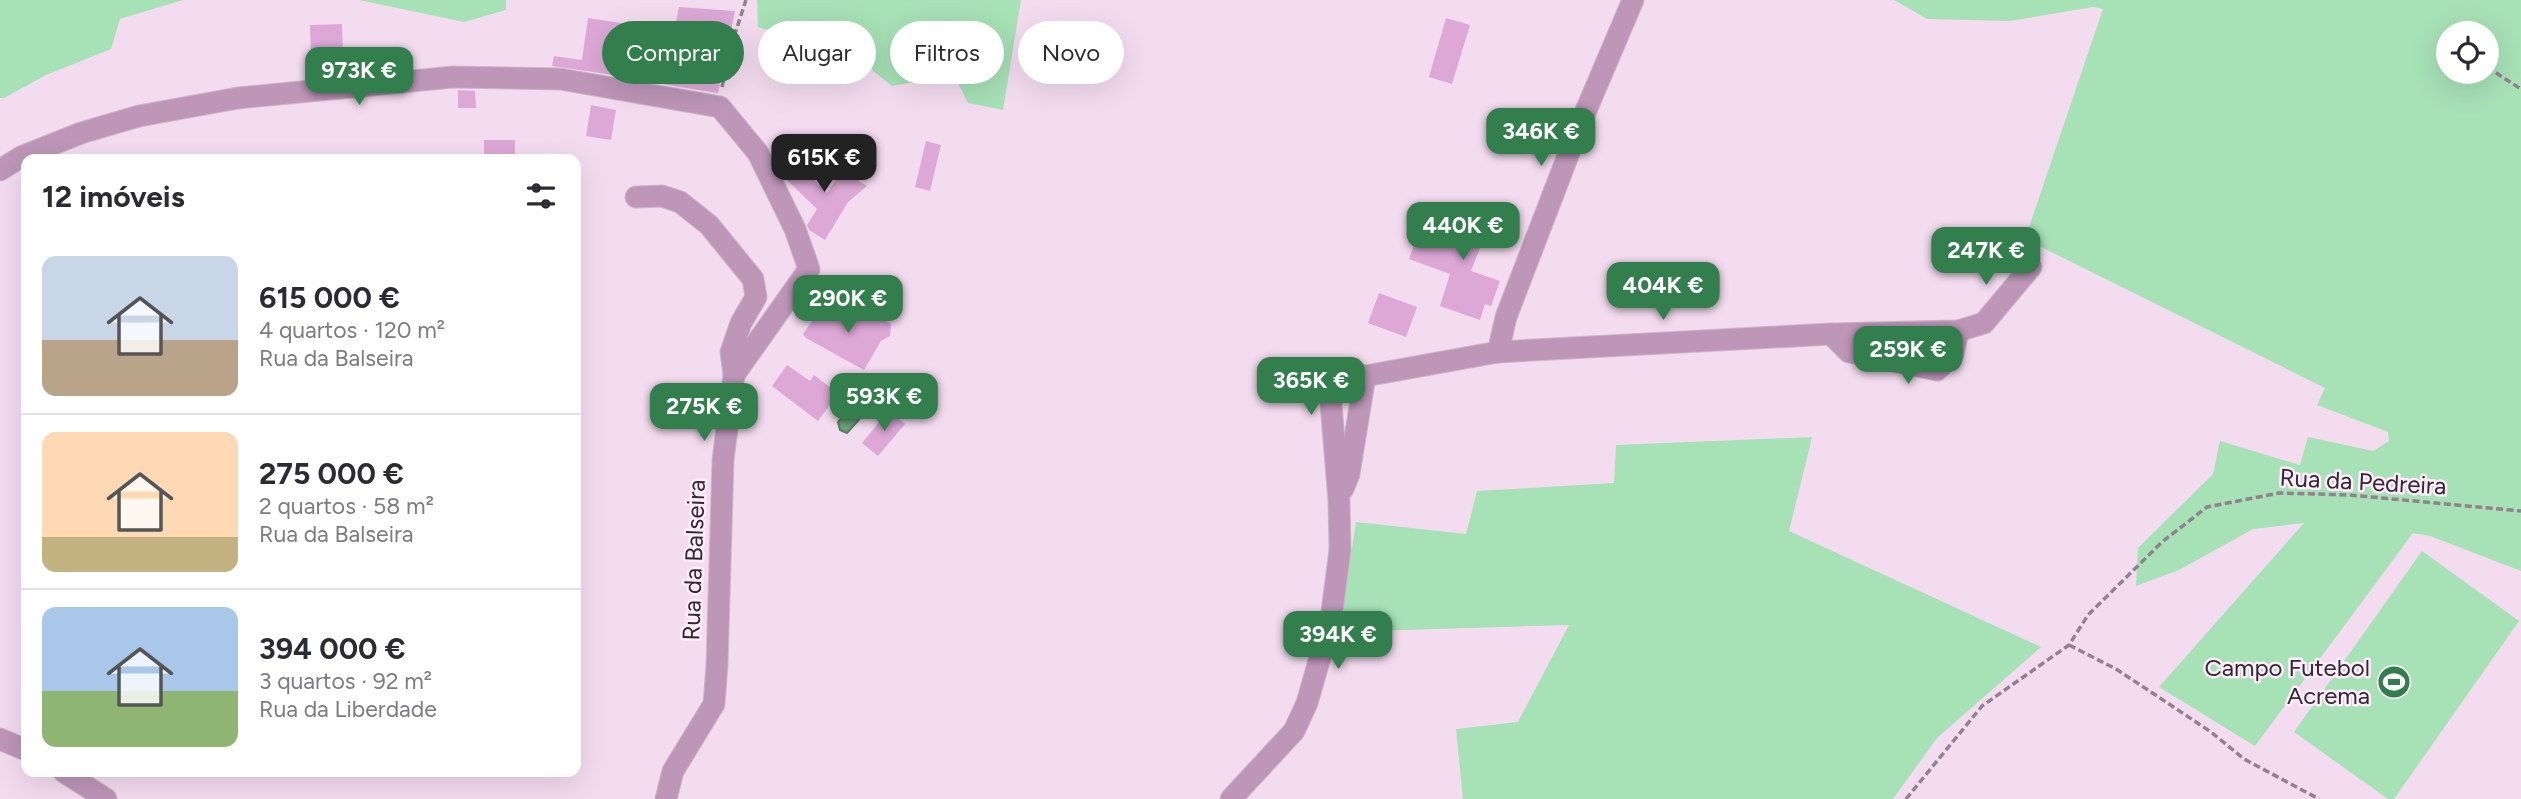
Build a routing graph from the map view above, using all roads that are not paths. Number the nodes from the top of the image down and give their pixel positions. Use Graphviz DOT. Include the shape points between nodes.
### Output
graph roads {
  1 [pos="1633,0"];
  2 [pos="31,154"];
  3 [pos="21,158"];
  4 [pos="0,170"];
  5 [pos="636,197"];
  6 [pos="2031,267"];
  7 [pos="1958,331"];
  8 [pos="1831,334"];
  9 [pos="1498,352"];
  10 [pos="734,375"];
  11 [pos="1365,376"];
  12 [pos="1339,501"];
  13 [pos="0,739"];
  14 [pos="21,748"];
  15 [pos="72,777"];
  16 [pos="106,799"];
  17 [pos="666,799"];
  18 [pos="1231,799"];
  1 -- 9 [label="street" via="1506,317"];
  2 -- 10 [label="street, Rua da Balseira" via="139,116 238,98 453,77 560,79 720,107 758,153 796,229 809,268"];
  3 -- 4 [label="street, Rua da Balseira"];
  5 -- 10 [label="street" via="662,196 680,202 709,225 753,279 756,297 731,352"];
  6 -- 7 [label="street" via="1983,323"];
  7 -- 8 [label="street"];
  7 -- 8 [label="street" via="1953,354 1937,370 1849,352"];
  8 -- 9 [label="street"];
  9 -- 11 [label="street"];
  10 -- 17 [label="street, Rua da Balseira" via="723,460 714,704 673,771"];
  11 -- 12 [label="street" via="1349,474"];
  11 -- 12 [label="street" via="1333,394"];
  12 -- 18 [label="street" via="1340,550 1331,619 1307,703 1294,731"];
  13 -- 14 [label="street"];
  15 -- 16 [label="street"];
}
